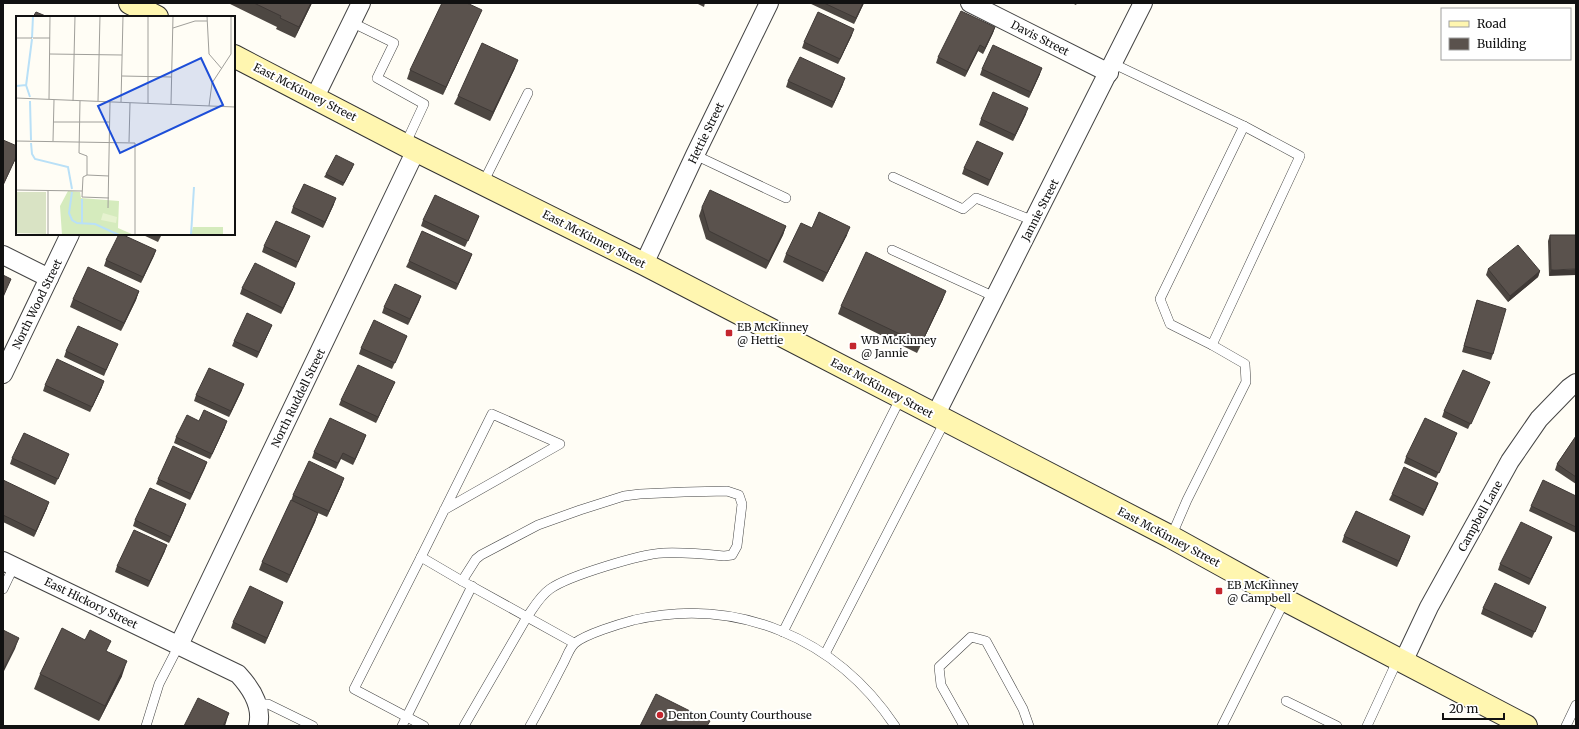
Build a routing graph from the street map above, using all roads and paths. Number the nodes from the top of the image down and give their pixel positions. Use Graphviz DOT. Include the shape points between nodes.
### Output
graph roads {
  1 [pos="130,3"];
  2 [pos="361,3"];
  3 [pos="769,3"];
  4 [pos="970,3"];
  5 [pos="1143,3"];
  6 [pos="155,16"];
  7 [pos="351,22"];
  8 [pos="235,57"];
  9 [pos="1111,68"];
  10 [pos="528,93"];
  11 [pos="314,97"];
  12 [pos="1244,126"];
  13 [pos="411,147"];
  14 [pos="695,155"];
  15 [pos="893,177"];
  16 [pos="483,183"];
  17 [pos="786,198"];
  18 [pos="1034,222"];
  19 [pos="70,235"];
  20 [pos="892,250"];
  21 [pos="3,255"];
  22 [pos="644,264"];
  23 [pos="49,278"];
  24 [pos="995,297"];
  25 [pos="1212,345"];
  26 [pos="3,374"];
  27 [pos="1576,383"];
  28 [pos="901,397"];
  29 [pos="940,419"];
  30 [pos="444,510"];
  31 [pos="1171,537"];
  32 [pos="421,557"];
  33 [pos="9,563"];
  34 [pos="462,581"];
  35 [pos="472,586"];
  36 [pos="3,589"];
  37 [pos="1285,600"];
  38 [pos="527,617"];
  39 [pos="783,632"];
  40 [pos="574,643"];
  41 [pos="179,645"];
  42 [pos="825,654"];
  43 [pos="1401,661"];
  44 [pos="1286,701"];
  45 [pos="258,704"];
  46 [pos="1576,705"];
  47 [pos="407,717"];
  48 [pos="146,726"];
  49 [pos="258,726"];
  50 [pos="313,726"];
  51 [pos="402,726"];
  52 [pos="424,726"];
  53 [pos="464,726"];
  54 [pos="530,726"];
  55 [pos="895,726"];
  56 [pos="964,726"];
  57 [pos="1029,726"];
  58 [pos="1222,726"];
  59 [pos="1337,726"];
  60 [pos="1368,726"];
  61 [pos="1526,726"];
  62 [pos="1566,726"];
  1 -- 6 [label="main road"];
  2 -- 7 [label="street"];
  3 -- 14 [label="street, Hettie Street"];
  4 -- 9 [label="street, Davis Street"];
  5 -- 9 [label="street, Jannie Street"];
  7 -- 11 [label="street"];
  7 -- 13 [label="lane" via="394,43 377,78 424,104"];
  8 -- 11 [label="main road, East McKinney Street"];
  9 -- 12 [label="lane"];
  9 -- 18 [label="street, Jannie Street"];
  10 -- 16 [label="lane"];
  11 -- 13 [label="main road, East McKinney Street"];
  12 -- 25 [label="lane" via="1160,299 1170,324"];
  12 -- 25 [label="lane" via="1300,156"];
  13 -- 16 [label="main road, East McKinney Street"];
  13 -- 41 [label="street, North Ruddell Street"];
  14 -- 17 [label="lane"];
  14 -- 22 [label="street, Hettie Street"];
  15 -- 18 [label="lane" via="963,209 976,198"];
  16 -- 22 [label="main road, East McKinney Street"];
  18 -- 24 [label="street, Jannie Street"];
  19 -- 23 [label="street, North Wood Street"];
  20 -- 24 [label="lane"];
  21 -- 23 [label="street"];
  22 -- 28 [label="main road, East McKinney Street"];
  23 -- 26 [label="street, North Wood Street"];
  24 -- 29 [label="street, Jannie Street"];
  25 -- 31 [label="lane" via="1245,364 1246,382"];
  27 -- 43 [label="street, Campbell Lane" via="1539,419 1510,461"];
  28 -- 29 [label="main road, East McKinney Street"];
  28 -- 39 [label="lane"];
  29 -- 31 [label="main road, East McKinney Street"];
  29 -- 42 [label="lane"];
  30 -- 30 [label="lane" via="492,414 560,444 485,487"];
  30 -- 32 [label="lane"];
  31 -- 37 [label="main road, East McKinney Street"];
  32 -- 34 [label="lane"];
  32 -- 47 [label="lane" via="354,689"];
  33 -- 36 [label="lane"];
  33 -- 41 [label="street, East Hickory Street"];
  34 -- 35 [label="lane"];
  34 -- 38 [label="lane" via="478,557 506,541 538,525 624,496 727,491 735,492 741,497 737,546 732,555 663,553 609,566 550,588"];
  35 -- 38 [label="lane"];
  35 -- 47 [label="lane"];
  37 -- 43 [label="main road, East McKinney Street"];
  37 -- 58 [label="lane"];
  38 -- 40 [label="lane"];
  38 -- 53 [label="lane"];
  39 -- 40 [label="lane" via="728,616 702,613 675,614 623,623"];
  39 -- 42 [label="lane"];
  40 -- 54 [label="lane"];
  41 -- 45 [label="street, East Hickory Street" via="238,674 250,687"];
  41 -- 48 [label="lane" via="160,684"];
  42 -- 55 [label="lane" via="848,671 867,690"];
  43 -- 60 [label="lane"];
  43 -- 61 [label="main road, East McKinney Street"];
  44 -- 59 [label="lane"];
  45 -- 49 [label="street"];
  45 -- 50 [label="lane" via="268,704"];
  46 -- 62 [label="lane"];
  47 -- 51 [label="lane"];
  47 -- 52 [label="lane"];
  56 -- 57 [label="lane" via="942,685 939,667 971,637 986,641 1023,709"];
}
